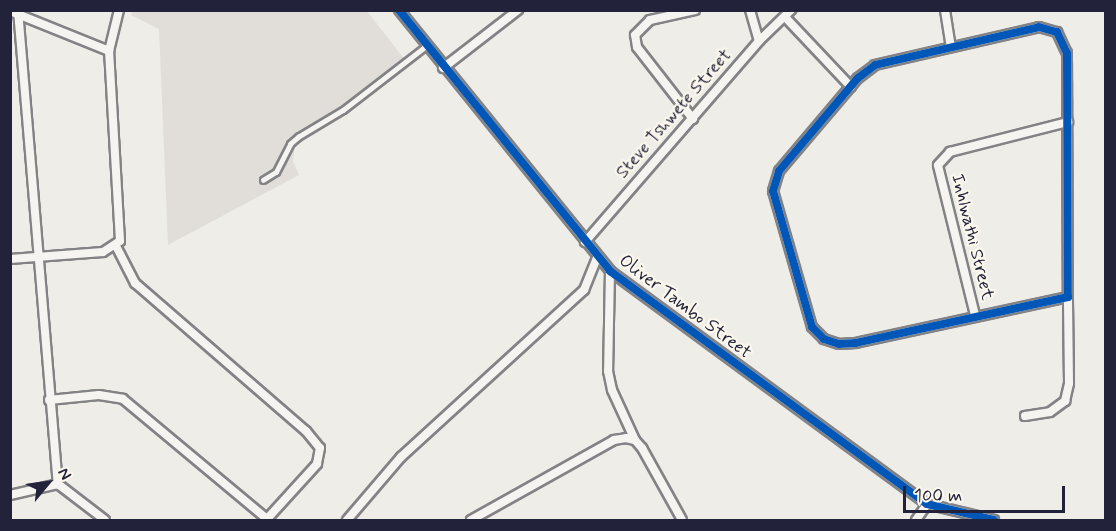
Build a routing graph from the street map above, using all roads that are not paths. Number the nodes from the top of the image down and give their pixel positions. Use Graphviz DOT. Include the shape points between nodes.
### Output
graph roads {
  1 [pos="119,10"];
  2 [pos="399,10"];
  3 [pos="518,10"];
  4 [pos="695,10"];
  5 [pos="750,10"];
  6 [pos="945,10"];
  7 [pos="16,12"];
  8 [pos="788,14"];
  9 [pos="759,41"];
  10 [pos="426,46"];
  11 [pos="951,46"];
  12 [pos="109,51"];
  13 [pos="443,68"];
  14 [pos="850,87"];
  15 [pos="693,119"];
  16 [pos="1068,122"];
  17 [pos="263,180"];
  18 [pos="585,242"];
  19 [pos="116,246"];
  20 [pos="37,257"];
  21 [pos="597,257"];
  22 [pos="10,259"];
  23 [pos="610,271"];
  24 [pos="1068,297"];
  25 [pos="975,315"];
  26 [pos="49,400"];
  27 [pos="1025,416"];
  28 [pos="635,440"];
  29 [pos="58,484"];
  30 [pos="10,495"];
  31 [pos="927,504"];
  32 [pos="105,520"];
  33 [pos="267,520"];
  34 [pos="347,520"];
  35 [pos="471,520"];
  36 [pos="682,520"];
  37 [pos="916,520"];
  38 [pos="994,520"];
  1 -- 12 [label="street"];
  2 -- 10 [label="street, Oliver Tambo Street"];
  3 -- 13 [label="street"];
  4 -- 15 [label="street" via="650,20 635,35 637,47"];
  5 -- 9 [label="street"];
  6 -- 11 [label="street"];
  7 -- 12 [label="street"];
  7 -- 20 [label="street"];
  8 -- 9 [label="street, Steve Tshwete Street"];
  8 -- 14 [label="street"];
  9 -- 15 [label="street, Steve Tshwete Street"];
  10 -- 13 [label="street, Oliver Tambo Street"];
  10 -- 17 [label="lane" via="343,110 298,137 290,144 276,172"];
  11 -- 14 [label="street" via="875,65"];
  11 -- 16 [label="street" via="1039,27 1057,32 1067,53"];
  12 -- 19 [label="street" via="122,237"];
  13 -- 18 [label="street, Oliver Tambo Street"];
  14 -- 25 [label="street" via="774,179 773,191 812,327 824,339 839,345"];
  15 -- 18 [label="street, Steve Tshwete Street"];
  16 -- 24 [label="street"];
  16 -- 25 [label="street, Inhlwathi Street" via="950,152 938,165"];
  18 -- 21 [label="street, Oliver Tambo Street"];
  19 -- 20 [label="street" via="103,252"];
  19 -- 33 [label="street" via="135,283 306,431 320,448 316,464"];
  20 -- 22 [label="street"];
  20 -- 26 [label="street"];
  21 -- 23 [label="street, Oliver Tambo Street"];
  21 -- 34 [label="street" via="584,290 401,457"];
  23 -- 28 [label="street" via="608,371 612,390"];
  23 -- 31 [label="street, Oliver Tambo Street"];
  24 -- 25 [label="street"];
  24 -- 27 [label="street" via="1069,383 1065,401 1050,412"];
  26 -- 29 [label="street"];
  26 -- 33 [label="street" via="99,395 123,399"];
  28 -- 35 [label="street" via="614,440"];
  28 -- 36 [label="street"];
  29 -- 30 [label="street"];
  29 -- 32 [label="street"];
  31 -- 37 [label="street"];
  31 -- 38 [label="street, Oliver Tambo Street"];
}
